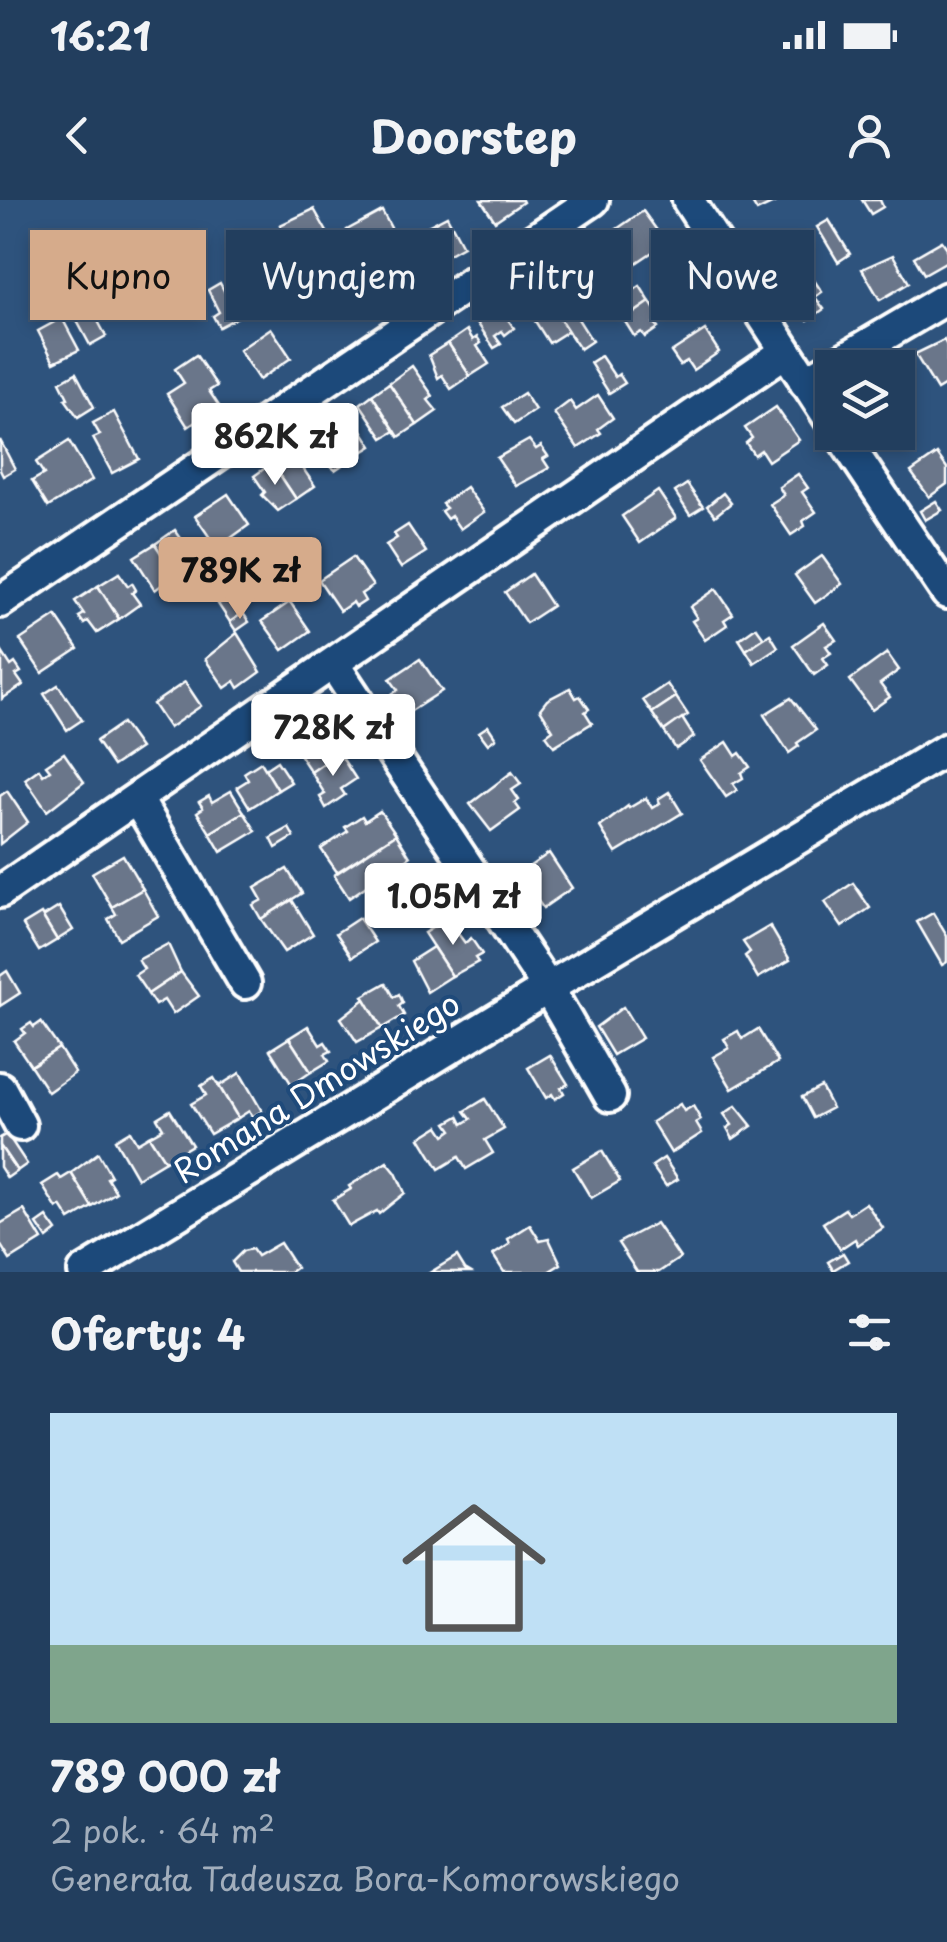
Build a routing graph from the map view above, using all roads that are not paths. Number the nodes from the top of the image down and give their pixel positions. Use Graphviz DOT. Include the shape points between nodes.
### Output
graph roads {
  1 [pos="594,200"];
  2 [pos="688,200"];
  3 [pos="947,298"];
  4 [pos="785,352"];
  5 [pos="805,382"];
  6 [pos="815,397"];
  7 [pos="851,450"];
  8 [pos="947,593"];
  9 [pos="0,602"];
  10 [pos="334,665"];
  11 [pos="947,749"];
  12 [pos="137,799"];
  13 [pos="0,892"];
  14 [pos="246,983"];
  15 [pos="548,988"];
  16 [pos="0,1088"];
  17 [pos="610,1096"];
  18 [pos="20,1125"];
  19 [pos="84,1272"];
  1 -- 9 [label="street"];
  2 -- 4 [label="street"];
  3 -- 5 [label="street"];
  4 -- 5 [label="street"];
  4 -- 10 [label="street"];
  5 -- 6 [label="street"];
  7 -- 8 [label="street"];
  10 -- 12 [label="street"];
  10 -- 15 [label="street"];
  11 -- 15 [label="street, Romana Dmowskiego"];
  12 -- 13 [label="street"];
  12 -- 14 [label="street"];
  15 -- 17 [label="street"];
  15 -- 19 [label="street, Romana Dmowskiego"];
  16 -- 18 [label="street"];
}
